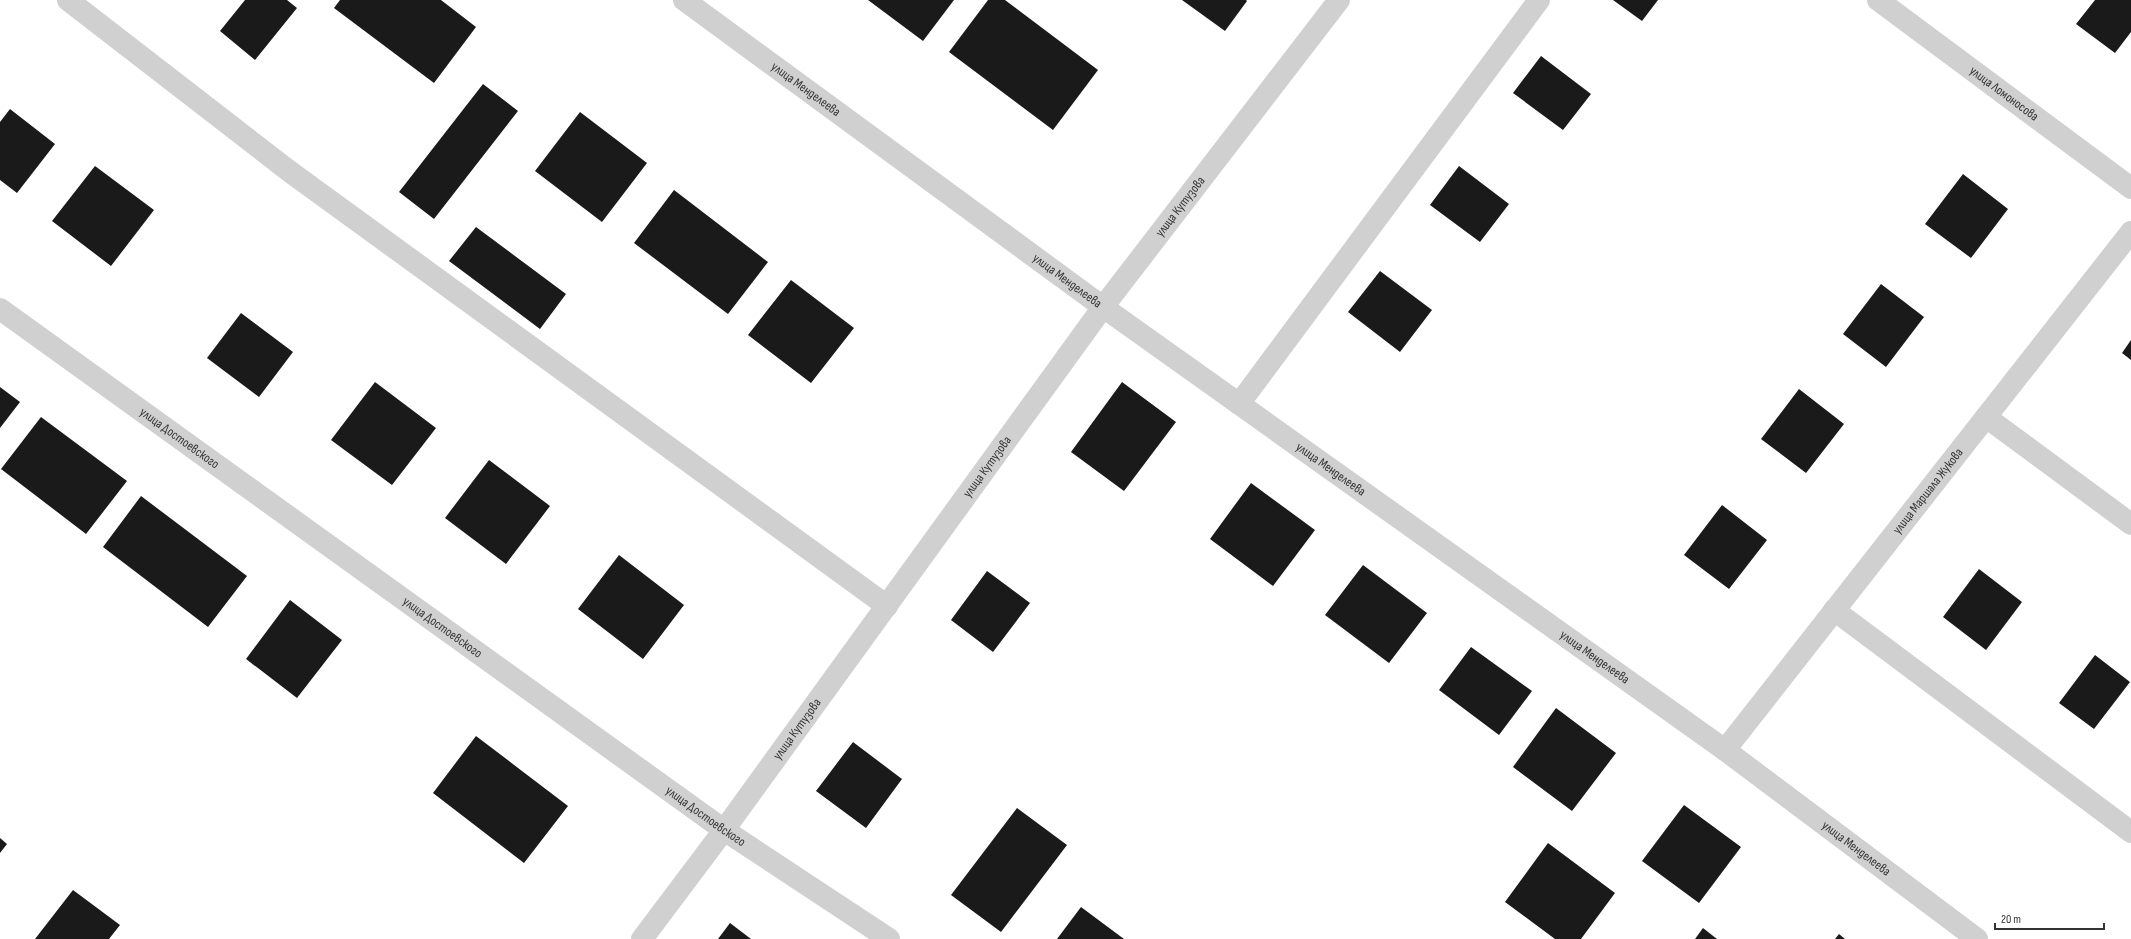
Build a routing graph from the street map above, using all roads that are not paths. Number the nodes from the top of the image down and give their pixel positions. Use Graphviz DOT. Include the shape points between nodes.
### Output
graph roads {
  1 [pos="68,0"];
  2 [pos="684,0"];
  3 [pos="1339,0"];
  4 [pos="1539,0"];
  5 [pos="1878,0"];
  6 [pos="2131,188"];
  7 [pos="2131,232"];
  8 [pos="1103,307"];
  9 [pos="0,309"];
  10 [pos="1239,404"];
  11 [pos="1986,417"];
  12 [pos="2131,524"];
  13 [pos="887,606"];
  14 [pos="1834,610"];
  15 [pos="1725,750"];
  16 [pos="724,830"];
  17 [pos="2131,832"];
  18 [pos="642,939"];
  19 [pos="890,939"];
  20 [pos="1977,939"];
  1 -- 13 [label="street" via="289,171"];
  2 -- 8 [label="street, улица Менделеева"];
  3 -- 8 [label="street, улица Кутузова"];
  4 -- 10 [label="street"];
  5 -- 6 [label="street, улица Ломоносова"];
  7 -- 11 [label="street, улица Маршала Жукова"];
  8 -- 10 [label="street, улица Менделеева"];
  8 -- 13 [label="street, улица Кутузова"];
  9 -- 16 [label="street, улица Достоевского"];
  10 -- 15 [label="street, улица Менделеева"];
  11 -- 12 [label="street"];
  11 -- 14 [label="street, улица Маршала Жукова"];
  13 -- 16 [label="street, улица Кутузова"];
  14 -- 15 [label="street, улица Маршала Жукова"];
  14 -- 17 [label="street"];
  15 -- 20 [label="street, улица Менделеева"];
  16 -- 18 [label="street, улица Кутузова"];
  16 -- 19 [label="street, улица Достоевского"];
}
